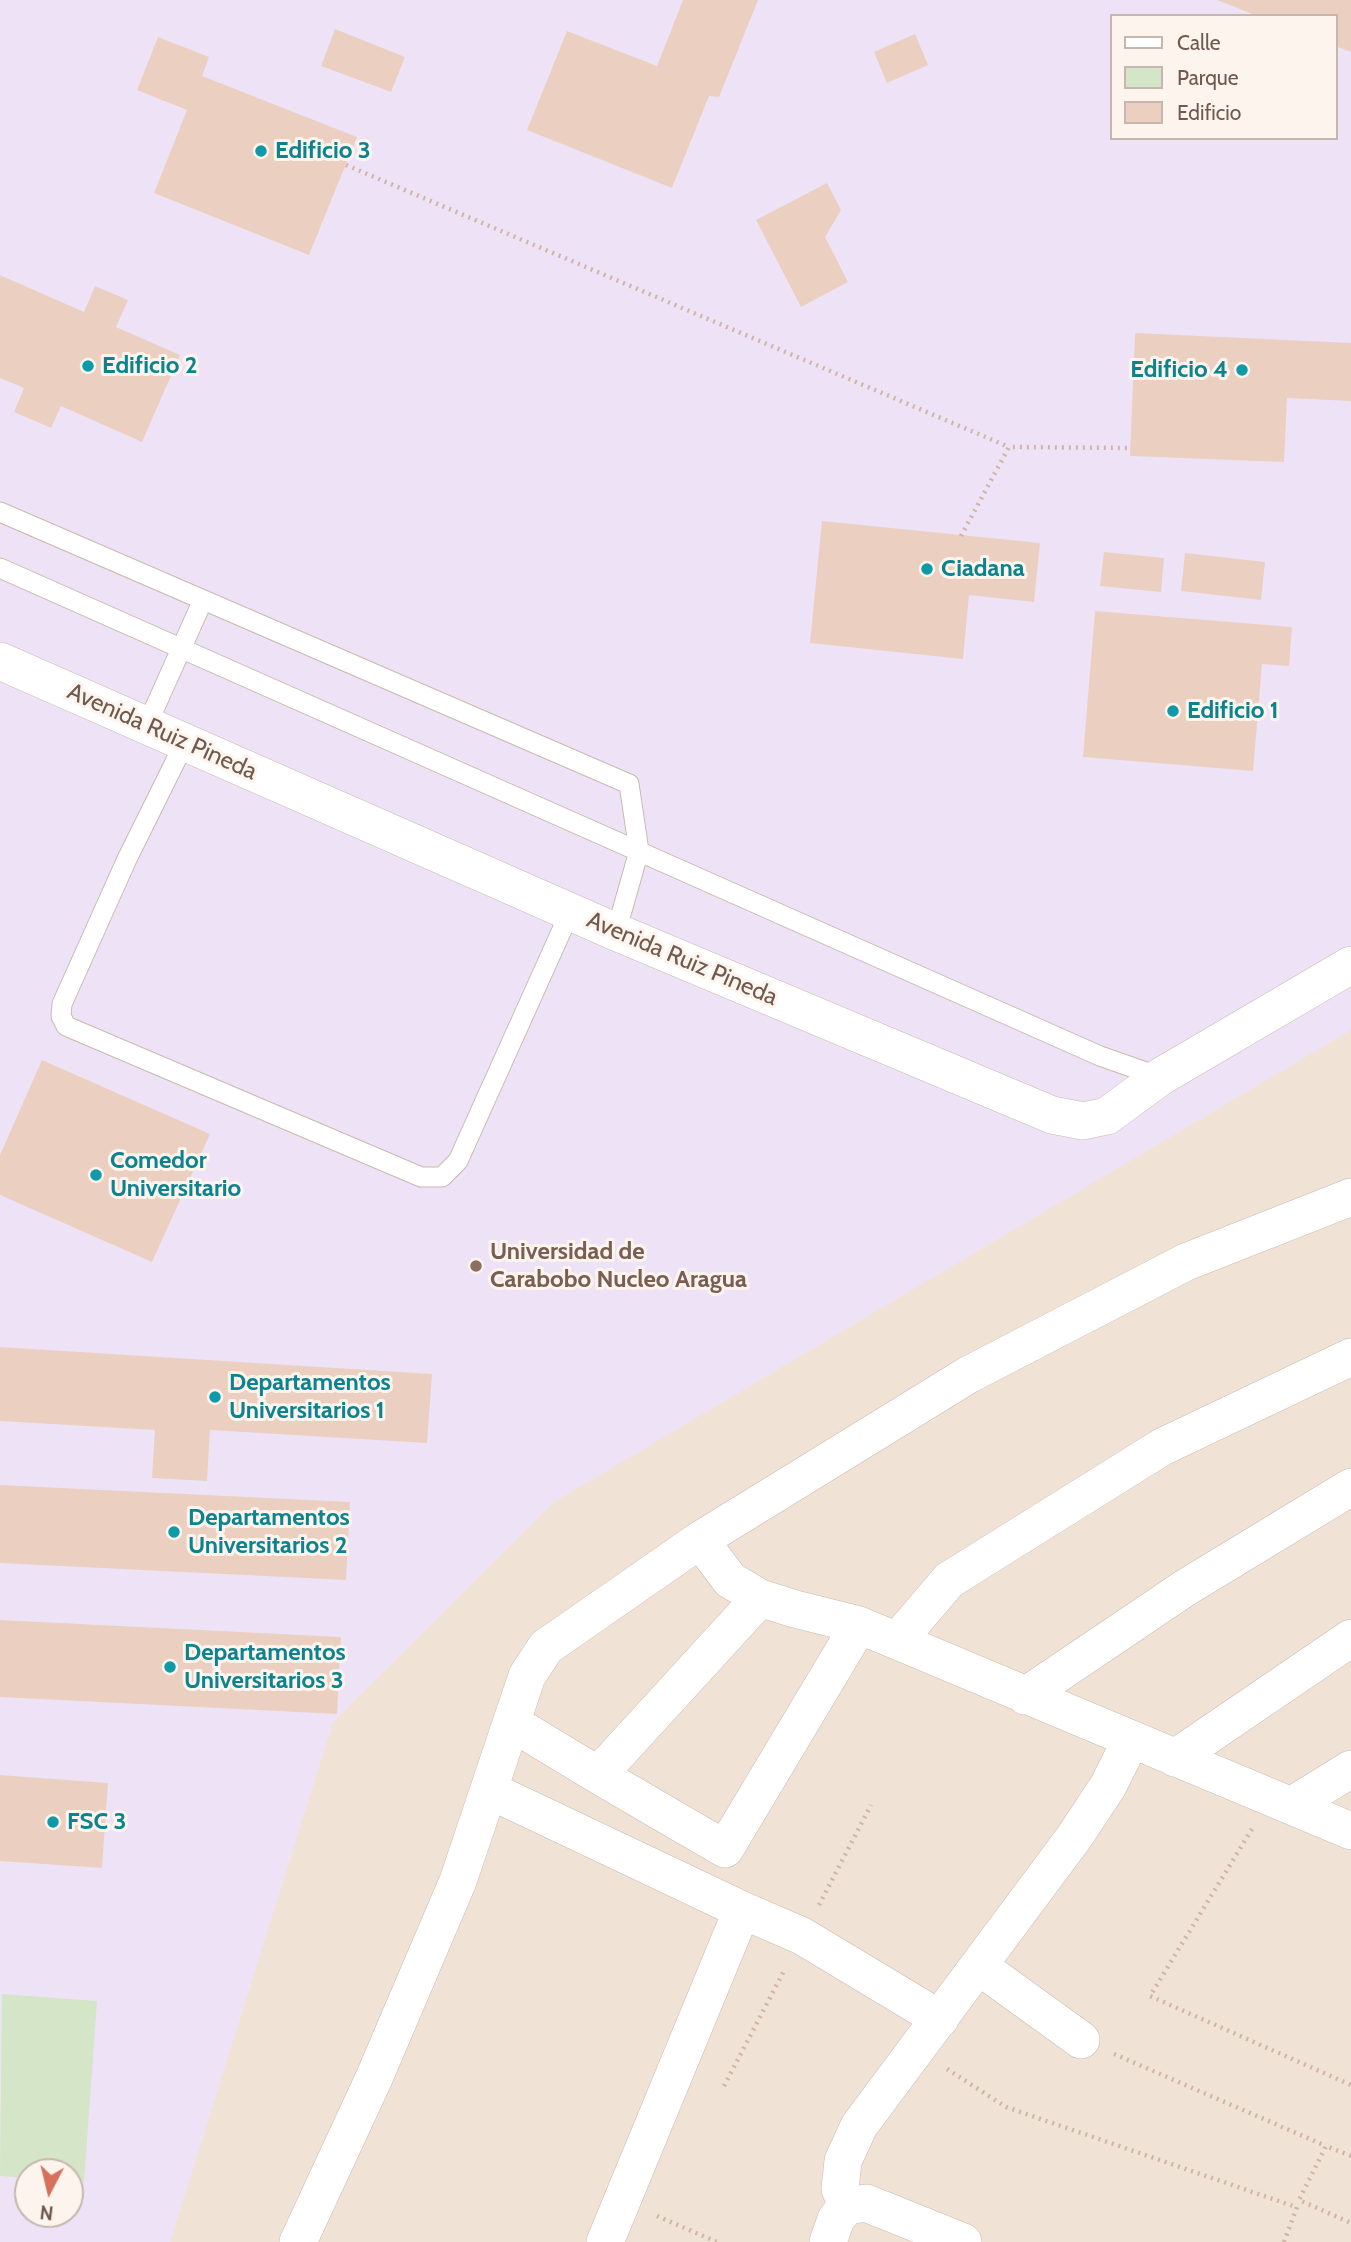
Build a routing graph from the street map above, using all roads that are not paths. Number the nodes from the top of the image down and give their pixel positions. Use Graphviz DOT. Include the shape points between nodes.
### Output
graph roads {
  1 [pos="0,512"];
  2 [pos="0,568"];
  3 [pos="203,600"];
  4 [pos="180,648"];
  5 [pos="0,661"];
  6 [pos="147,725"];
  7 [pos="185,742"];
  8 [pos="639,851"];
  9 [pos="570,912"];
  10 [pos="616,932"];
  11 [pos="1351,965"];
  12 [pos="1160,1077"];
  13 [pos="1351,1196"];
  14 [pos="1351,1357"];
  15 [pos="1351,1487"];
  16 [pos="699,1540"];
  17 [pos="760,1598"];
  18 [pos="859,1625"];
  19 [pos="1351,1638"];
  20 [pos="897,1641"];
  21 [pos="1025,1696"];
  22 [pos="512,1723"];
  23 [pos="1131,1740"];
  24 [pos="1175,1758"];
  25 [pos="1351,1769"];
  26 [pos="598,1775"];
  27 [pos="489,1790"];
  28 [pos="1281,1802"];
  29 [pos="1351,1831"];
  30 [pos="742,1910"];
  31 [pos="980,1967"];
  32 [pos="940,2019"];
  33 [pos="1081,2040"];
  34 [pos="846,2206"];
  35 [pos="298,2242"];
  36 [pos="605,2242"];
  37 [pos="828,2242"];
  38 [pos="963,2242"];
  1 -- 3 [label="lane"];
  2 -- 4 [label="lane"];
  3 -- 4 [label="lane"];
  3 -- 8 [label="lane" via="629,784"];
  4 -- 6 [label="lane"];
  4 -- 8 [label="lane"];
  5 -- 6 [label="street, Avenida Ruiz Pineda"];
  6 -- 7 [label="street, Avenida Ruiz Pineda"];
  7 -- 9 [label="street, Avenida Ruiz Pineda"];
  7 -- 9 [label="lane" via="62,1004 66,1026 421,1177 442,1177 458,1161"];
  8 -- 10 [label="lane"];
  8 -- 12 [label="lane" via="1100,1056"];
  9 -- 10 [label="street, Avenida Ruiz Pineda"];
  10 -- 12 [label="street, Avenida Ruiz Pineda" via="1052,1115 1083,1121 1107,1116"];
  11 -- 12 [label="street, Avenida Ruiz Pineda"];
  13 -- 16 [label="street" via="1186,1262 968,1375"];
  14 -- 20 [label="street" via="1162,1447 949,1580"];
  15 -- 21 [label="street" via="1185,1588"];
  16 -- 17 [label="street" via="730,1580"];
  16 -- 22 [label="street" via="546,1647 527,1676"];
  17 -- 18 [label="street"];
  17 -- 26 [label="street"];
  18 -- 20 [label="street"];
  18 -- 26 [label="street" via="725,1849"];
  19 -- 24 [label="street"];
  20 -- 21 [label="street"];
  21 -- 23 [label="street"];
  22 -- 26 [label="street"];
  22 -- 27 [label="street"];
  23 -- 24 [label="street"];
  23 -- 31 [label="street" via="1108,1786"];
  24 -- 28 [label="street"];
  25 -- 28 [label="street"];
  27 -- 30 [label="street"];
  27 -- 35 [label="street" via="458,1881"];
  28 -- 29 [label="street"];
  30 -- 32 [label="street" via="802,1936"];
  30 -- 36 [label="street"];
  31 -- 32 [label="street"];
  31 -- 33 [label="street"];
  32 -- 34 [label="street" via="859,2126 843,2161 840,2189"];
  34 -- 37 [label="street"];
  34 -- 38 [label="street" via="866,2203"];
}
